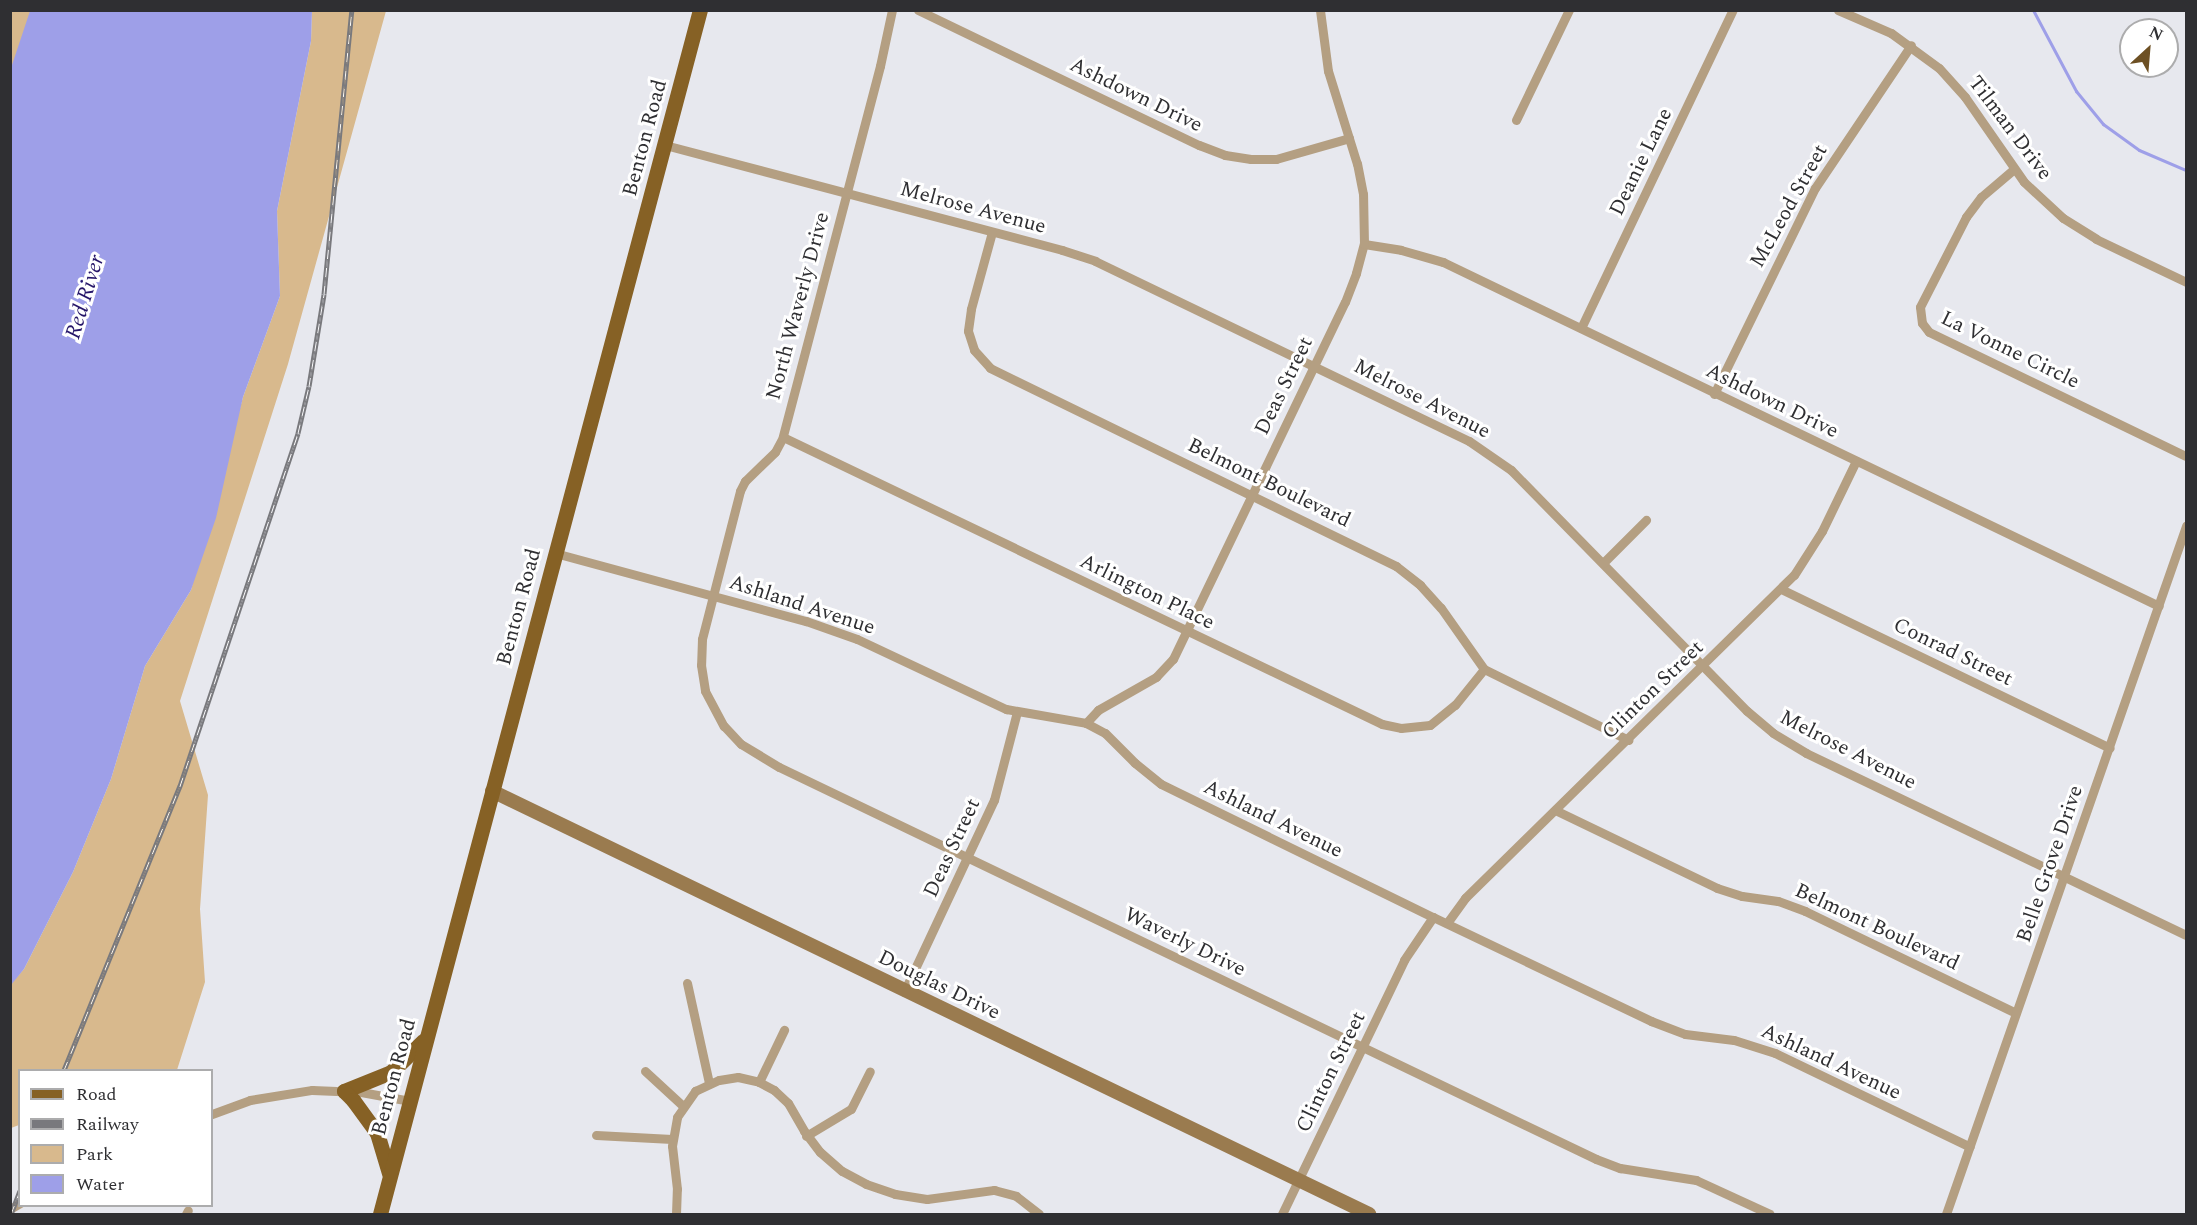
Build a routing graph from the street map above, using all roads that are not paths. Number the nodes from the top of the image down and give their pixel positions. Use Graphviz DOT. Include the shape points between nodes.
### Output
graph roads {
  1 [pos="700,10"];
  2 [pos="892,10"];
  3 [pos="918,10"];
  4 [pos="1320,10"];
  5 [pos="1569,10"];
  6 [pos="1733,10"];
  7 [pos="1838,10"];
  8 [pos="1911,45"];
  9 [pos="1516,120"];
  10 [pos="1349,138"];
  11 [pos="665,145"];
  12 [pos="2014,169"];
  13 [pos="846,193"];
  14 [pos="992,232"];
  15 [pos="1364,244"];
  16 [pos="2187,282"];
  17 [pos="1581,328"];
  18 [pos="1314,366"];
  19 [pos="1714,393"];
  20 [pos="783,437"];
  21 [pos="2187,456"];
  22 [pos="1856,461"];
  23 [pos="1252,495"];
  24 [pos="1646,520"];
  25 [pos="2187,526"];
  26 [pos="555,554"];
  27 [pos="1603,563"];
  28 [pos="1781,589"];
  29 [pos="713,596"];
  30 [pos="2159,606"];
  31 [pos="1186,631"];
  32 [pos="1702,666"];
  33 [pos="1484,669"];
  34 [pos="1017,712"];
  35 [pos="1086,723"];
  36 [pos="1628,740"];
  37 [pos="2110,748"];
  38 [pos="492,792"];
  39 [pos="1555,810"];
  40 [pos="969,858"];
  41 [pos="2064,876"];
  42 [pos="1433,917"];
  43 [pos="1447,923"];
  44 [pos="2187,935"];
  45 [pos="687,983"];
  46 [pos="904,992"];
  47 [pos="2016,1013"];
  48 [pos="784,1030"];
  49 [pos="426,1038"];
  50 [pos="1363,1047"];
  51 [pos="645,1071"];
  52 [pos="870,1071"];
  53 [pos="759,1082"];
  54 [pos="708,1083"];
  55 [pos="344,1091"];
  56 [pos="410,1101"];
  57 [pos="683,1106"];
  58 [pos="213,1114"];
  59 [pos="596,1135"];
  60 [pos="806,1136"];
  61 [pos="672,1139"];
  62 [pos="1970,1147"];
  63 [pos="390,1178"];
  64 [pos="1299,1180"];
  65 [pos="380,1215"];
  66 [pos="676,1215"];
  67 [pos="1039,1215"];
  68 [pos="1282,1215"];
  69 [pos="1369,1215"];
  70 [pos="1770,1215"];
  71 [pos="1946,1215"];
  1 -- 11 [label="main road, Benton Road"];
  2 -- 13 [label="street, North Waverly Drive"];
  3 -- 10 [label="street, Ashdown Drive" via="1225,155 1276,159"];
  4 -- 10 [label="street, Deas Street" via="1328,71"];
  5 -- 9 [label="street"];
  6 -- 17 [label="street, Deanie Lane"];
  7 -- 8 [label="street, Tilman Drive"];
  8 -- 12 [label="street, Tilman Drive" via="1953,81"];
  8 -- 19 [label="street, McLeod Street" via="1815,188"];
  10 -- 15 [label="street, Deas Street" via="1363,194"];
  11 -- 13 [label="street, Melrose Avenue"];
  11 -- 26 [label="main road, Benton Road"];
  12 -- 16 [label="street, Tilman Drive" via="2038,196 2079,229"];
  12 -- 21 [label="street, La Vonne Circle" via="1981,197 1966,217 1920,307 1922,323 1929,332"];
  13 -- 14 [label="street, Melrose Avenue"];
  13 -- 20 [label="street, North Waverly Drive"];
  14 -- 18 [label="street, Melrose Avenue" via="1112,268"];
  14 -- 23 [label="street, Belmont Boulevard" via="969,321 969,341 980,359 1016,382"];
  15 -- 17 [label="street, Ashdown Drive" via="1443,262"];
  15 -- 18 [label="street, Deas Street" via="1351,288"];
  17 -- 19 [label="street, Ashdown Drive"];
  18 -- 23 [label="street, Deas Street"];
  18 -- 27 [label="street, Melrose Avenue" via="1486,451 1511,470"];
  19 -- 22 [label="street, Ashdown Drive"];
  20 -- 29 [label="street, North Waverly Drive" via="775,452 740,491"];
  20 -- 31 [label="street, Arlington Place"];
  22 -- 28 [label="street, Clinton Street" via="1808,555"];
  22 -- 30 [label="street, Ashdown Drive"];
  23 -- 31 [label="street, Deas Street"];
  23 -- 33 [label="street, Belmont Boulevard" via="1406,573 1441,608"];
  24 -- 27 [label="street"];
  25 -- 30 [label="street, Belle Grove Drive"];
  26 -- 29 [label="street, Ashland Avenue"];
  26 -- 38 [label="main road, Benton Road"];
  27 -- 32 [label="street, Melrose Avenue"];
  28 -- 32 [label="street, Clinton Street"];
  28 -- 37 [label="street, Conrad Street"];
  29 -- 34 [label="street, Ashland Avenue" via="842,633"];
  29 -- 40 [label="street, Waverly Drive" via="702,639 702,677 710,704 733,736 761,757"];
  30 -- 37 [label="street, Belle Grove Drive"];
  31 -- 33 [label="street, Arlington Place" via="1371,720 1401,728 1420,727 1439,719"];
  31 -- 35 [label="street, Deas Street" via="1163,671 1098,710"];
  32 -- 36 [label="street, Clinton Street"];
  32 -- 41 [label="street, Melrose Avenue" via="1747,711 1788,742"];
  33 -- 36 [label="street, Belmont Boulevard"];
  34 -- 35 [label="street, Ashland Avenue"];
  34 -- 40 [label="street, Deas Street" via="994,800"];
  35 -- 42 [label="street, Ashland Avenue" via="1105,733 1161,784"];
  36 -- 39 [label="street, Clinton Street"];
  37 -- 41 [label="street, Belle Grove Drive"];
  38 -- 46 [label="street, Douglas Drive"];
  38 -- 49 [label="main road, Benton Road"];
  39 -- 43 [label="street, Clinton Street" via="1465,898"];
  39 -- 47 [label="street, Belmont Boulevard" via="1717,888 1804,911"];
  40 -- 46 [label="street, Deas Street"];
  40 -- 50 [label="street, Waverly Drive"];
  41 -- 44 [label="street, Melrose Avenue"];
  41 -- 47 [label="street, Belle Grove Drive"];
  42 -- 43 [label="street, Ashland Avenue"];
  42 -- 50 [label="street, Clinton Street" via="1404,960"];
  43 -- 62 [label="street, Ashland Avenue" via="1658,1024 1693,1036 1760,1047"];
  45 -- 54 [label="street"];
  46 -- 64 [label="street, Douglas Drive"];
  47 -- 62 [label="street, Belle Grove Drive"];
  48 -- 53 [label="street"];
  49 -- 55 [label="main road" via="391,1072"];
  49 -- 56 [label="main road, Benton Road"];
  50 -- 64 [label="street, Clinton Street"];
  50 -- 70 [label="street, Waverly Drive" via="1602,1162 1696,1180"];
  51 -- 57 [label="street"];
  52 -- 60 [label="street" via="851,1109"];
  53 -- 54 [label="street" via="738,1077"];
  53 -- 60 [label="street" via="788,1102"];
  54 -- 57 [label="street"];
  55 -- 56 [label="street"];
  55 -- 58 [label="street" via="280,1093"];
  55 -- 63 [label="main road" via="377,1133"];
  56 -- 63 [label="main road, Benton Road"];
  57 -- 61 [label="street"];
  59 -- 61 [label="street"];
  60 -- 67 [label="street" via="842,1171 880,1190 927,1199 994,1190 1016,1196"];
  61 -- 66 [label="street"];
  62 -- 71 [label="street, Belle Grove Drive"];
  63 -- 65 [label="main road, Benton Road"];
  64 -- 68 [label="street, Clinton Street"];
  64 -- 69 [label="street, Douglas Drive"];
}
